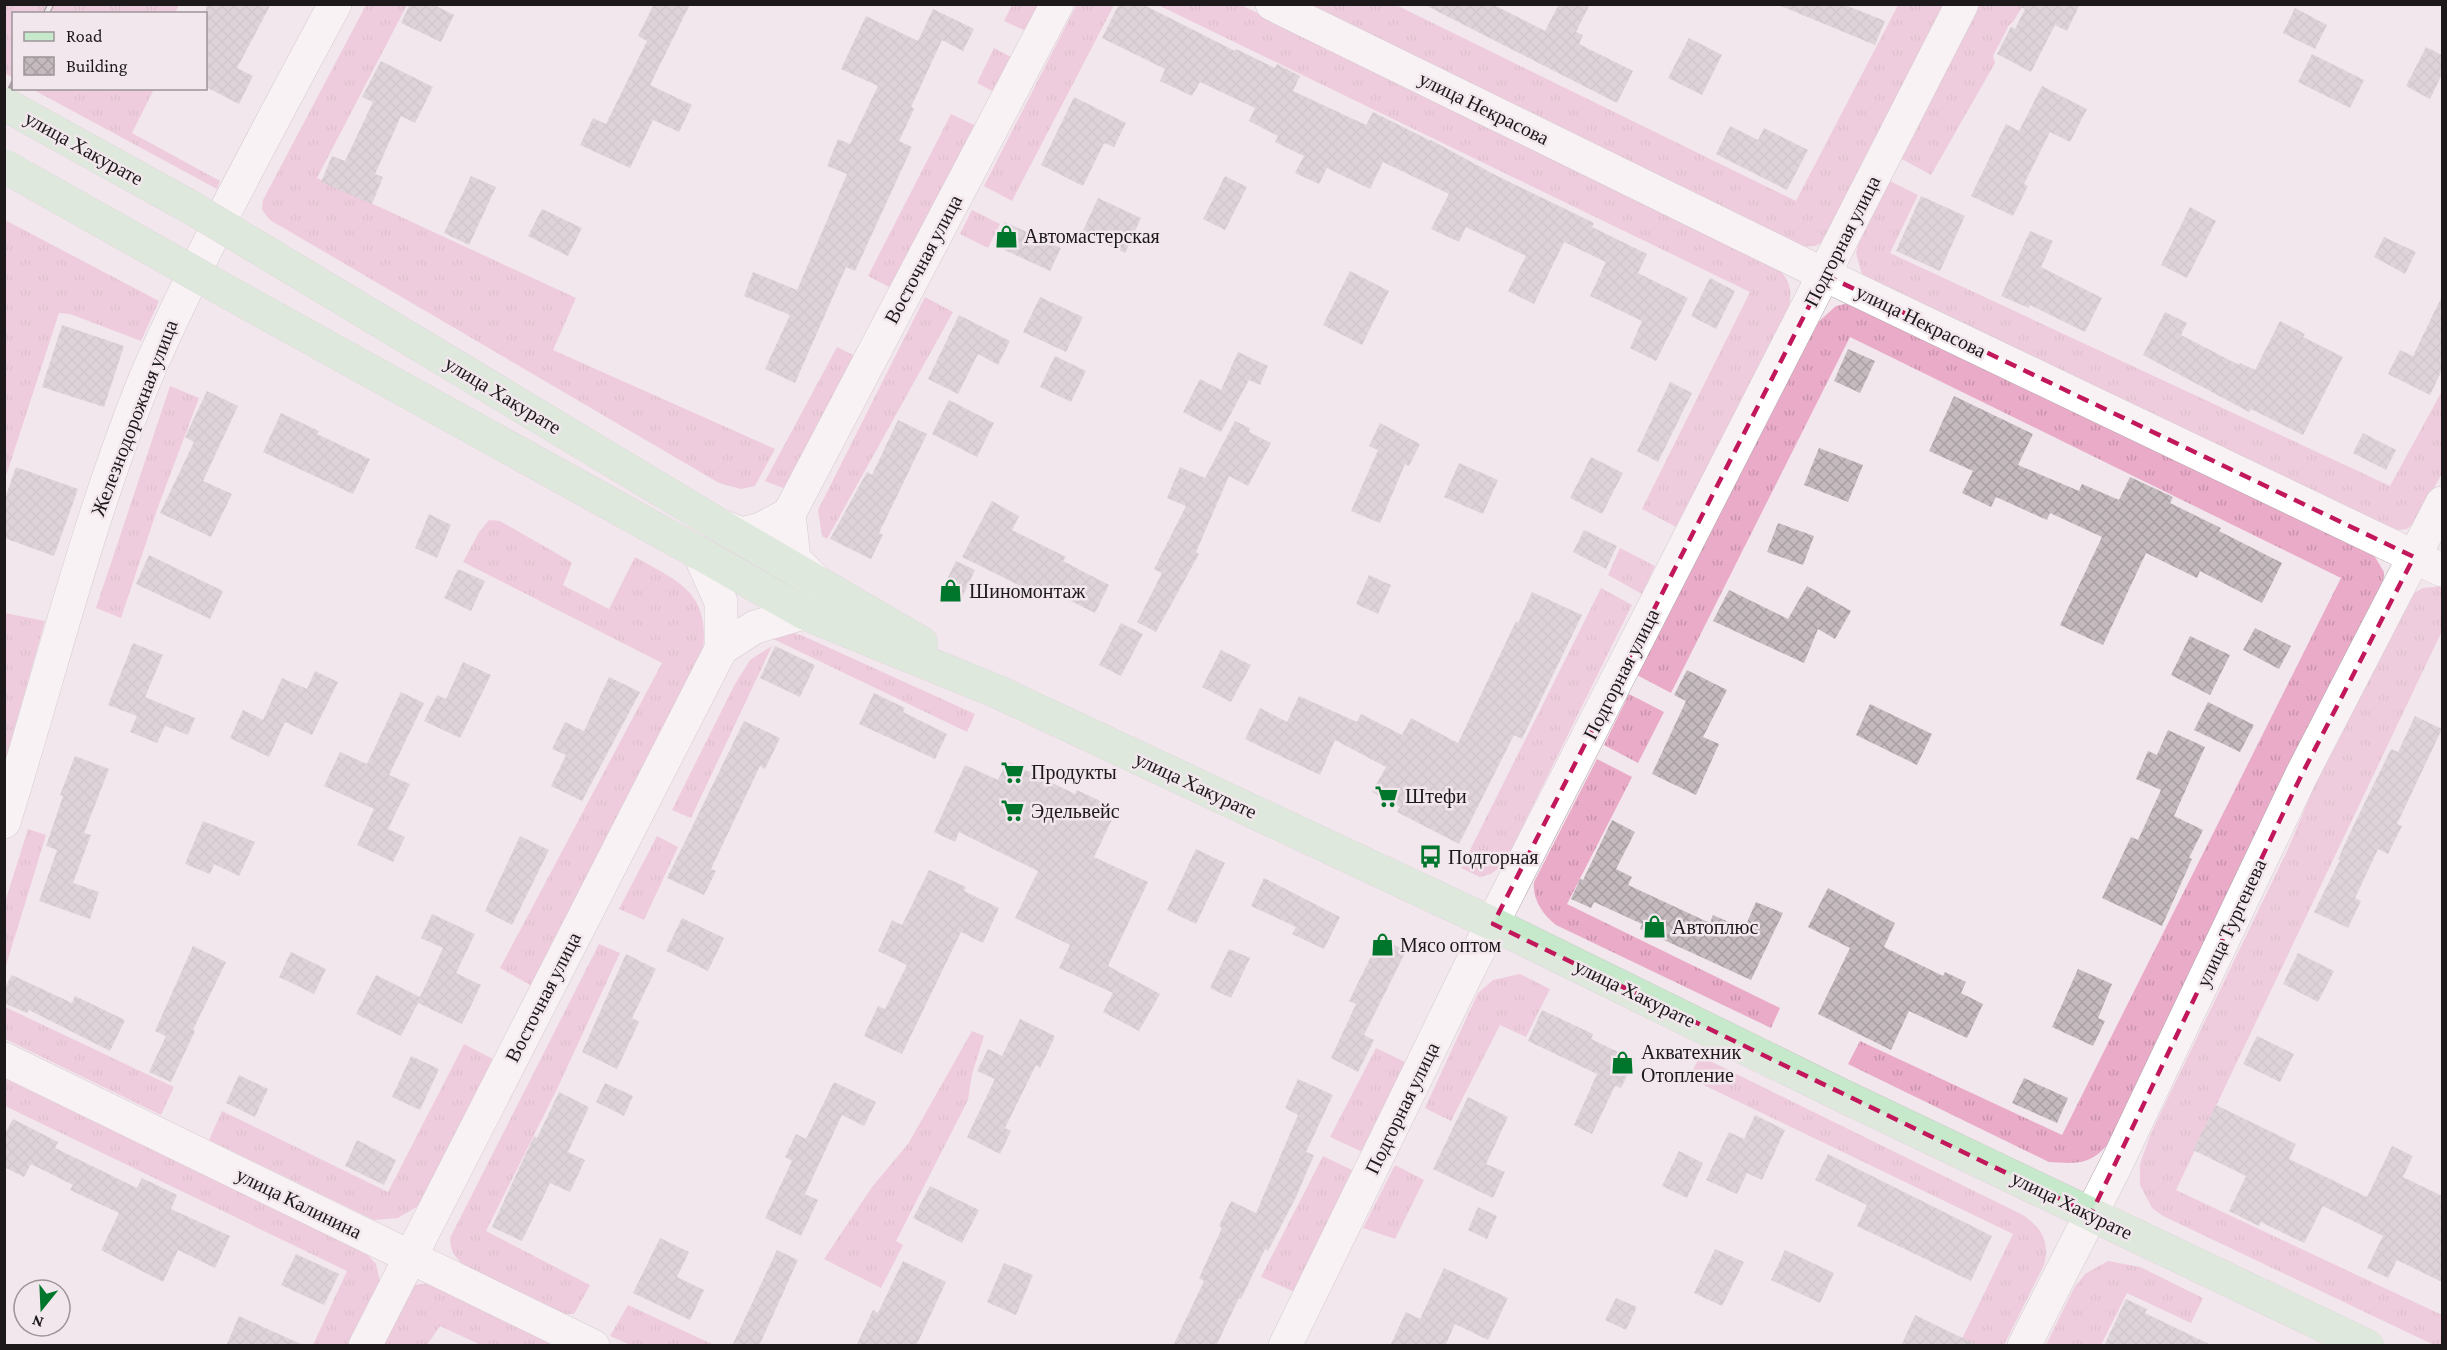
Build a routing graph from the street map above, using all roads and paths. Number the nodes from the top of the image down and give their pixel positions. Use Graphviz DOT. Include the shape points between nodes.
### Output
graph roads {
  1 [pos="335,4"];
  2 [pos="1057,4"];
  3 [pos="1272,4"];
  4 [pos="1962,4"];
  5 [pos="4,104"];
  6 [pos="4,166"];
  7 [pos="1825,275"];
  8 [pos="2442,503"];
  9 [pos="789,514"];
  10 [pos="719,525"];
  11 [pos="699,553"];
  12 [pos="2428,563"];
  13 [pos="818,583"];
  14 [pos="804,614"];
  15 [pos="721,648"];
  16 [pos="998,692"];
  17 [pos="4,822"];
  18 [pos="1493,924"];
  19 [pos="4,1059"];
  20 [pos="2091,1214"];
  21 [pos="410,1258"];
  22 [pos="365,1346"];
  23 [pos="593,1346"];
  24 [pos="1285,1346"];
  25 [pos="2024,1346"];
  26 [pos="2367,1346"];
  1 -- 17 [label="street, Железнодорожная улица" via="167,328 141,390 114,461"];
  2 -- 9 [label="street, Восточная улица"];
  3 -- 7 [label="street, улица Некрасова"];
  4 -- 7 [label="street, Подгорная улица"];
  5 -- 10 [label="main road, улица Хакурате, bridge" via="192,208"];
  6 -- 11 [label="main road, улица Хакурате, bridge"];
  7 -- 12 [label="street, улица Некрасова"];
  7 -- 18 [label="street, Подгорная улица"];
  8 -- 12 [label="street, улица Тургенева"];
  9 -- 10 [label="street" via="761,530 742,534"];
  9 -- 13 [label="street" via="794,559"];
  10 -- 13 [label="main road, улица Хакурате"];
  11 -- 14 [label="main road, улица Хакурате"];
  11 -- 15 [label="street" via="721,602"];
  12 -- 20 [label="street, улица Тургенева" via="2301,776"];
  13 -- 16 [label="main road, улица Хакурате"];
  14 -- 15 [label="street" via="755,627"];
  14 -- 16 [label="main road, улица Хакурате"];
  15 -- 21 [label="street, Восточная улица"];
  16 -- 18 [label="main road, улица Хакурате"];
  18 -- 20 [label="main road, улица Хакурате"];
  18 -- 24 [label="street, Подгорная улица"];
  19 -- 21 [label="street, улица Калинина"];
  20 -- 25 [label="street, улица Тургенева"];
  20 -- 26 [label="main road, улица Хакурате"];
  21 -- 22 [label="street, Восточная улица"];
  21 -- 23 [label="street, улица Калинина"];
}
